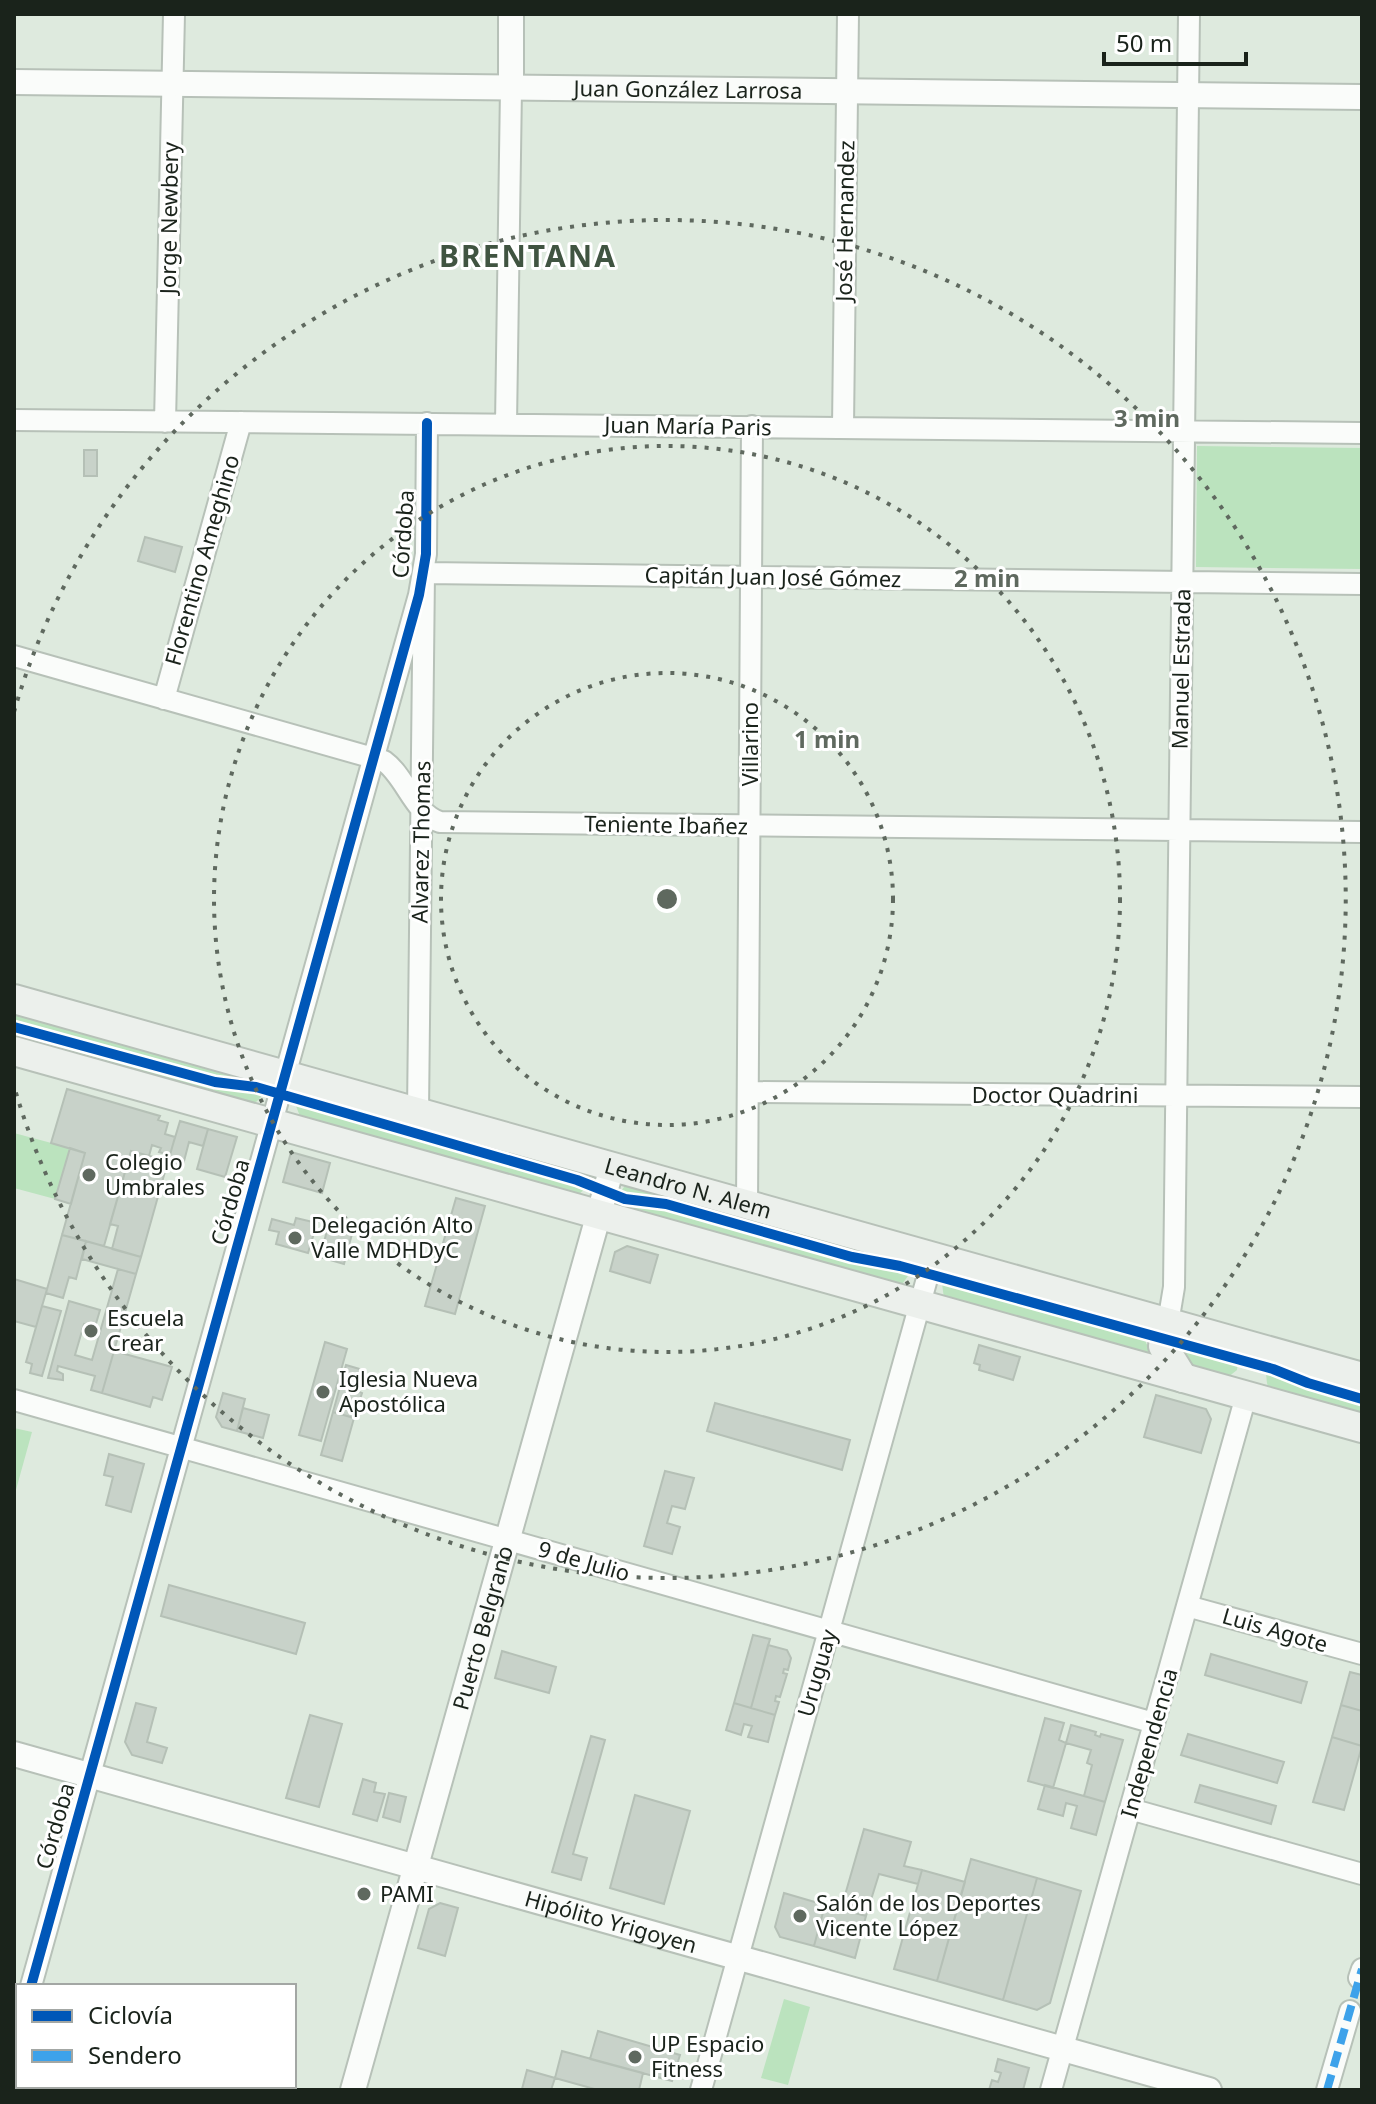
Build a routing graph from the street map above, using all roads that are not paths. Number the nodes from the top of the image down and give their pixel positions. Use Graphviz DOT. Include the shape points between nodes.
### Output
graph roads {
  1 [pos="174,14"];
  2 [pos="511,14"];
  3 [pos="848,14"];
  4 [pos="1189,14"];
  5 [pos="14,82"];
  6 [pos="172,84"];
  7 [pos="511,88"];
  8 [pos="847,91"];
  9 [pos="1188,95"];
  10 [pos="1362,97"];
  11 [pos="14,420"];
  12 [pos="165,422"];
  13 [pos="241,422"];
  14 [pos="427,423"];
  15 [pos="506,424"];
  16 [pos="752,426"];
  17 [pos="843,427"];
  18 [pos="1184,431"];
  19 [pos="1362,433"];
  20 [pos="424,573"];
  21 [pos="751,576"];
  22 [pos="1182,581"];
  23 [pos="1362,584"];
  24 [pos="14,656"];
  25 [pos="164,699"];
  26 [pos="374,758"];
  27 [pos="421,807"];
  28 [pos="750,825"];
  29 [pos="1179,830"];
  30 [pos="1362,832"];
  31 [pos="14,999"];
  32 [pos="14,1051"];
  33 [pos="286,1076"];
  34 [pos="748,1092"];
  35 [pos="1176,1096"];
  36 [pos="1362,1097"];
  37 [pos="418,1112"];
  38 [pos="273,1123"];
  39 [pos="612,1167"];
  40 [pos="747,1205"];
  41 [pos="599,1214"];
  42 [pos="933,1257"];
  43 [pos="920,1304"];
  44 [pos="1168,1323"];
  45 [pos="1233,1341"];
  46 [pos="1362,1377"];
  47 [pos="1183,1378"];
  48 [pos="1219,1388"];
  49 [pos="1246,1396"];
  50 [pos="14,1400"];
  51 [pos="1362,1428"];
  52 [pos="182,1447"];
  53 [pos="507,1539"];
  54 [pos="1187,1606"];
  55 [pos="829,1630"];
  56 [pos="1362,1654"];
  57 [pos="1154,1723"];
  58 [pos="14,1754"];
  59 [pos="90,1775"];
  60 [pos="1130,1809"];
  61 [pos="415,1867"];
  62 [pos="1362,1874"];
  63 [pos="738,1957"];
  64 [pos="32,1984"];
  65 [pos="1350,2011"];
  66 [pos="1063,2049"];
  67 [pos="353,2090"];
  68 [pos="701,2090"];
  69 [pos="1051,2090"];
  70 [pos="1209,2090"];
  71 [pos="1327,2090"];
  1 -- 6 [label="street, Jorge Newbery"];
  2 -- 7 [label="street"];
  3 -- 8 [label="street, José Hernandez"];
  4 -- 9 [label="street, Manuel Estrada"];
  5 -- 6 [label="street, Juan González Larrosa"];
  6 -- 7 [label="street, Juan González Larrosa"];
  6 -- 12 [label="street, Jorge Newbery"];
  7 -- 8 [label="street, Juan González Larrosa"];
  7 -- 15 [label="street"];
  8 -- 9 [label="street, Juan González Larrosa"];
  8 -- 17 [label="street, José Hernandez"];
  9 -- 10 [label="street, Juan González Larrosa"];
  9 -- 18 [label="street, Manuel Estrada"];
  11 -- 12 [label="street, Juan María Paris"];
  12 -- 13 [label="street, Juan María Paris"];
  13 -- 14 [label="street, Juan María Paris"];
  13 -- 25 [label="street, Florentino Ameghino"];
  14 -- 15 [label="street, Juan María Paris"];
  14 -- 20 [label="street, Córdoba"];
  15 -- 16 [label="street, Juan María Paris"];
  16 -- 17 [label="street, Juan María Paris"];
  16 -- 21 [label="street, Villarino"];
  17 -- 18 [label="street, Juan María Paris"];
  18 -- 19 [label="street, Juan María Paris"];
  18 -- 22 [label="street, Manuel Estrada"];
  20 -- 21 [label="street, Capitán Juan José Gómez"];
  20 -- 26 [label="street, Córdoba"];
  20 -- 27 [label="street, Alvarez Thomas"];
  21 -- 22 [label="street, Capitán Juan José Gómez"];
  21 -- 28 [label="street, Villarino"];
  22 -- 23 [label="street, Capitán Juan José Gómez"];
  22 -- 29 [label="street, Manuel Estrada"];
  24 -- 25 [label="street"];
  25 -- 26 [label="street"];
  26 -- 27 [label="street" via="392,767"];
  26 -- 33 [label="street, Córdoba"];
  27 -- 28 [label="street, Teniente Ibañez" via="429,817 447,822"];
  27 -- 37 [label="street, Alvarez Thomas"];
  28 -- 29 [label="street, Teniente Ibañez"];
  28 -- 34 [label="street, Villarino"];
  29 -- 30 [label="street, Teniente Ibañez"];
  29 -- 35 [label="street, Manuel Estrada"];
  31 -- 33 [label="main road, Leandro N. Alem"];
  32 -- 38 [label="main road"];
  33 -- 37 [label="main road, Leandro N. Alem"];
  33 -- 38 [label="street, Córdoba"];
  34 -- 35 [label="street, Doctor Quadrini"];
  34 -- 40 [label="street, Villarino"];
  35 -- 36 [label="street, Doctor Quadrini"];
  35 -- 44 [label="street, Manuel Estrada" via="1174,1287"];
  37 -- 39 [label="main road, Leandro N. Alem"];
  38 -- 41 [label="main road"];
  38 -- 52 [label="street, Córdoba"];
  39 -- 40 [label="main road, Leandro N. Alem"];
  39 -- 41 [label="street, Puerto Belgrano"];
  40 -- 42 [label="main road, Leandro N. Alem"];
  41 -- 43 [label="main road"];
  41 -- 53 [label="street, Puerto Belgrano"];
  42 -- 43 [label="street, Uruguay"];
  42 -- 44 [label="main road, Leandro N. Alem"];
  43 -- 47 [label="main road"];
  43 -- 55 [label="street, Uruguay"];
  44 -- 45 [label="main road, Leandro N. Alem"];
  44 -- 47 [label="main road" via="1164,1349"];
  45 -- 46 [label="main road, Leandro N. Alem"];
  45 -- 48 [label="main road" via="1248,1353 1249,1371 1238,1386"];
  47 -- 48 [label="main road"];
  48 -- 49 [label="main road"];
  49 -- 51 [label="main road"];
  49 -- 54 [label="street, Independencia"];
  50 -- 52 [label="street, 9 de Julio"];
  52 -- 53 [label="street, 9 de Julio"];
  52 -- 59 [label="street, Córdoba"];
  53 -- 55 [label="street, 9 de Julio"];
  53 -- 61 [label="street, Puerto Belgrano"];
  54 -- 56 [label="street, Luis Agote"];
  54 -- 57 [label="street, Independencia"];
  55 -- 57 [label="street, 9 de Julio"];
  55 -- 63 [label="street, Uruguay"];
  57 -- 60 [label="street, Independencia"];
  58 -- 59 [label="street, Hipólito Yrigoyen"];
  59 -- 61 [label="street, Hipólito Yrigoyen"];
  59 -- 64 [label="street, Córdoba"];
  60 -- 62 [label="street"];
  60 -- 66 [label="street, Independencia"];
  61 -- 63 [label="street, Hipólito Yrigoyen"];
  61 -- 67 [label="street, Puerto Belgrano"];
  63 -- 66 [label="street, Hipólito Yrigoyen"];
  63 -- 68 [label="street, Uruguay"];
  65 -- 71 [label="street"];
  66 -- 69 [label="street, Independencia"];
  66 -- 70 [label="street, Hipólito Yrigoyen"];
}
